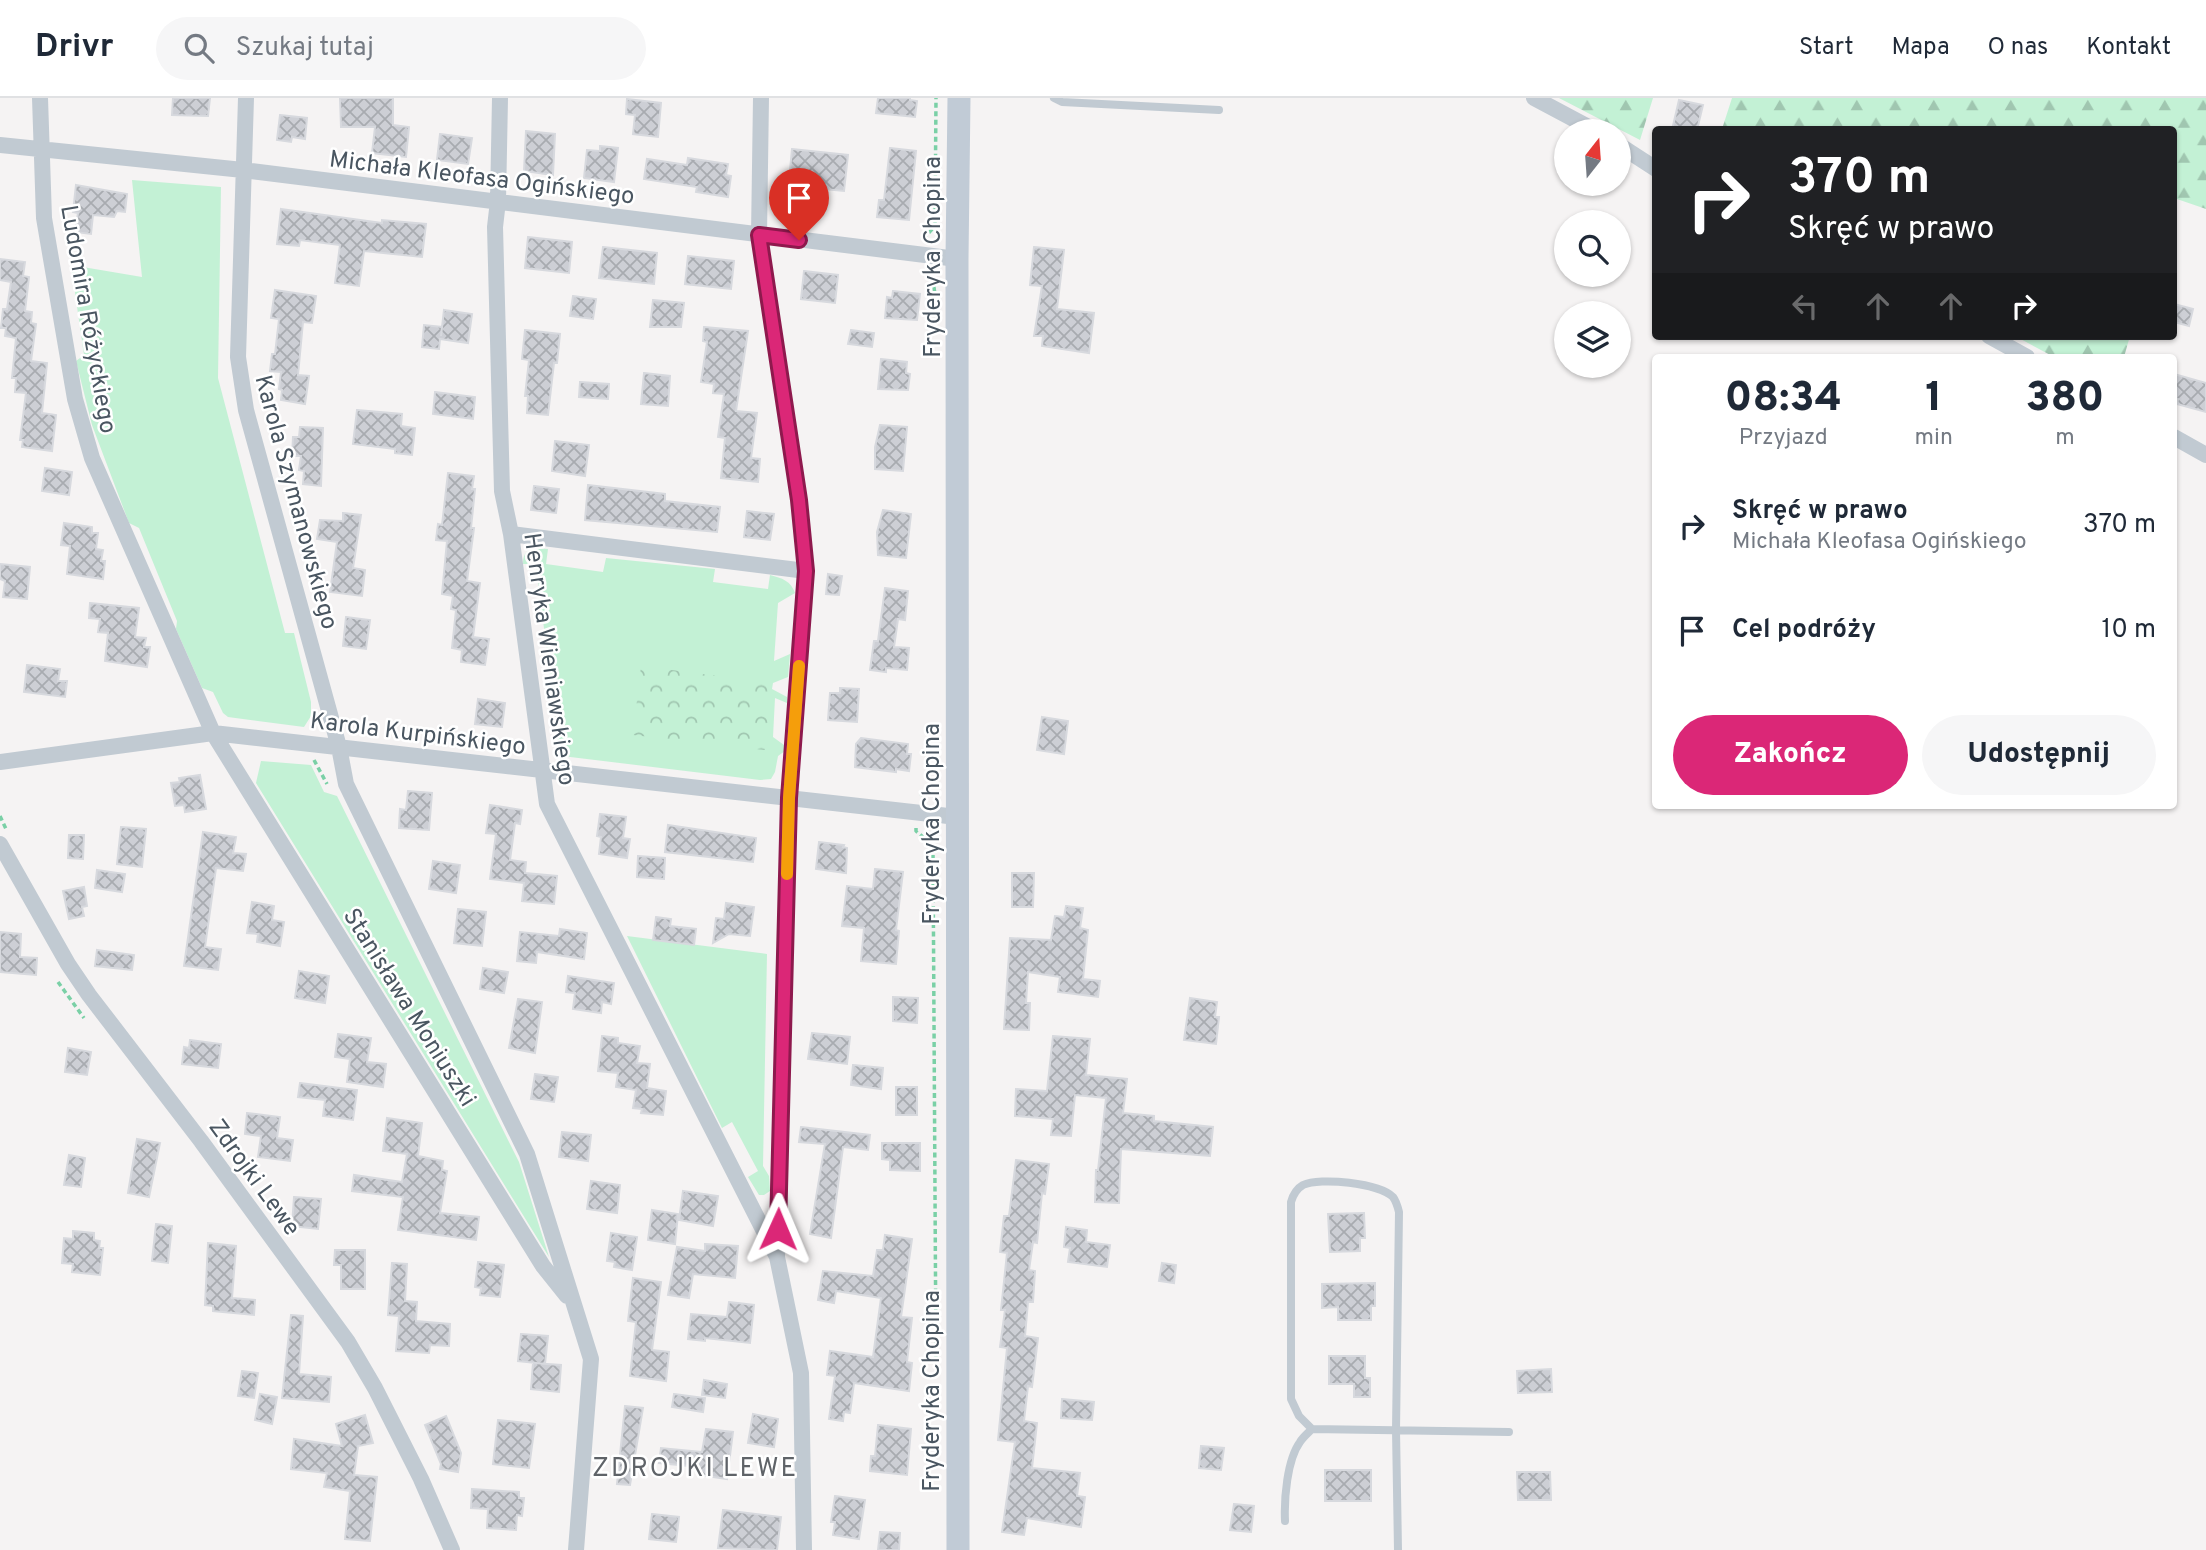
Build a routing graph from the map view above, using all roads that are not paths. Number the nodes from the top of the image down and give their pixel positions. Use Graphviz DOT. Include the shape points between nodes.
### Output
graph roads {
  1 [pos="40,98"];
  2 [pos="246,98"];
  3 [pos="500,98"];
  4 [pos="761,98"];
  5 [pos="959,98"];
  6 [pos="1054,98"];
  7 [pos="1534,98"];
  8 [pos="1219,110"];
  9 [pos="1573,119"];
  10 [pos="0,145"];
  11 [pos="42,149"];
  12 [pos="1631,153"];
  13 [pos="1652,166"];
  14 [pos="243,170"];
  15 [pos="498,201"];
  16 [pos="759,235"];
  17 [pos="957,258"];
  18 [pos="1996,340"];
  19 [pos="2022,354"];
  20 [pos="2177,439"];
  21 [pos="2206,455"];
  22 [pos="511,534"];
  23 [pos="806,571"];
  24 [pos="213,733"];
  25 [pos="339,747"];
  26 [pos="0,762"];
  27 [pos="543,771"];
  28 [pos="789,798"];
  29 [pos="957,817"];
  30 [pos="0,844"];
  31 [pos="777,1257"];
  32 [pos="572,1302"];
  33 [pos="1312,1429"];
  34 [pos="1396,1430"];
  35 [pos="1508,1432"];
  36 [pos="1285,1521"];
  37 [pos="452,1550"];
  38 [pos="576,1550"];
  39 [pos="804,1550"];
  40 [pos="958,1550"];
  41 [pos="1398,1550"];
  1 -- 11 [label="street, Ludomira Różyckiego"];
  2 -- 14 [label="street, Karola Szymanowskiego"];
  3 -- 15 [label="street, Henryka Wieniawskiego"];
  4 -- 16 [label="street"];
  5 -- 17 [label="street, Fryderyka Chopina"];
  6 -- 8 [label="lane"];
  7 -- 9 [label="street"];
  10 -- 11 [label="street, Michała Kleofasa Ogińskiego"];
  11 -- 14 [label="street, Michała Kleofasa Ogińskiego"];
  11 -- 24 [label="street, Ludomira Różyckiego" via="44,218 75,399 92,458"];
  12 -- 13 [label="street"];
  14 -- 15 [label="street, Michała Kleofasa Ogińskiego"];
  14 -- 25 [label="street, Karola Szymanowskiego" via="240,380"];
  15 -- 16 [label="street, Michała Kleofasa Ogińskiego"];
  15 -- 22 [label="street, Henryka Wieniawskiego" via="502,491"];
  16 -- 17 [label="street, Michała Kleofasa Ogińskiego"];
  16 -- 23 [label="street"];
  17 -- 29 [label="street, Fryderyka Chopina"];
  18 -- 19 [label="street"];
  20 -- 21 [label="street"];
  22 -- 23 [label="street"];
  22 -- 27 [label="street, Henryka Wieniawskiego"];
  23 -- 28 [label="street"];
  24 -- 25 [label="street, Karola Kurpińskiego"];
  24 -- 26 [label="street, Karola Kurpińskiego"];
  24 -- 32 [label="street, Stanisława Moniuszki" via="543,1266"];
  25 -- 27 [label="street, Karola Kurpińskiego"];
  25 -- 32 [label="street, Stanisława Moniuszki" via="346,784 527,1154"];
  27 -- 28 [label="street, Karola Kurpińskiego"];
  27 -- 31 [label="street, Henryka Wieniawskiego" via="547,804"];
  28 -- 29 [label="street, Karola Kurpińskiego"];
  28 -- 31 [label="street"];
  29 -- 40 [label="street, Fryderyka Chopina"];
  30 -- 37 [label="street, Zdrojki Lewe" via="89,995 348,1342 381,1399"];
  31 -- 39 [label="street" via="801,1373"];
  32 -- 38 [label="street, Stanisława Moniuszki" via="591,1359"];
  33 -- 34 [label="lane"];
  33 -- 34 [label="lane" via="1291,1399 1291,1202 1300,1186 1310,1183 1377,1189 1393,1198 1399,1212"];
  33 -- 36 [label="lane" via="1292,1458"];
  34 -- 35 [label="lane"];
  34 -- 41 [label="lane"];
}
